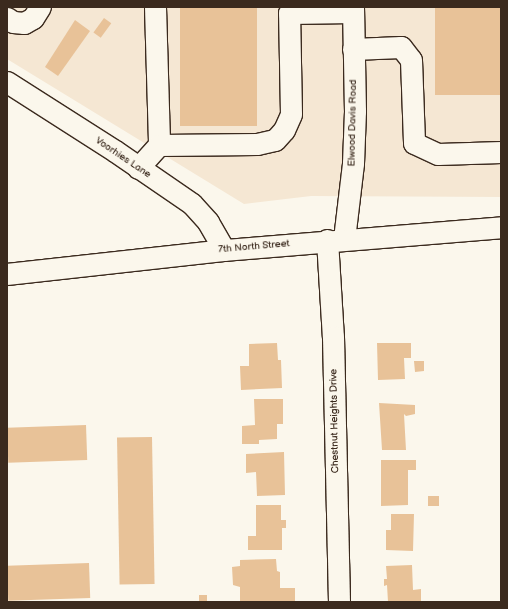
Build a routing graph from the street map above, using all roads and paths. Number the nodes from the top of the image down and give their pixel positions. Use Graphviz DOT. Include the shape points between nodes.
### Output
graph roads {
  1 [pos="40,7"];
  2 [pos="155,7"];
  3 [pos="289,10"];
  4 [pos="353,10"];
  5 [pos="7,18"];
  6 [pos="353,49"];
  7 [pos="7,82"];
  8 [pos="159,146"];
  9 [pos="501,152"];
  10 [pos="138,168"];
  11 [pos="501,227"];
  12 [pos="335,240"];
  13 [pos="224,250"];
  14 [pos="7,274"];
  15 [pos="339,602"];
  1 -- 5 [label="street" via="33,18 24,23 13,22"];
  2 -- 8 [label="street"];
  3 -- 4 [label="street"];
  3 -- 8 [label="street" via="291,114 284,130 275,140 257,144"];
  4 -- 6 [label="street, Elwood Davis Road"];
  6 -- 9 [label="street" via="401,47 411,60 414,143 438,154"];
  6 -- 12 [label="street, Elwood Davis Road" via="353,163"];
  7 -- 10 [label="street, Voorhies Lane"];
  8 -- 10 [label="street"];
  10 -- 13 [label="street, Voorhies Lane" via="192,204 208,222"];
  11 -- 12 [label="street, 7th North Street"];
  12 -- 13 [label="street, 7th North Street"];
  12 -- 15 [label="street, Chestnut Heights Drive" via="333,337"];
  13 -- 14 [label="street, 7th North Street"];
}
